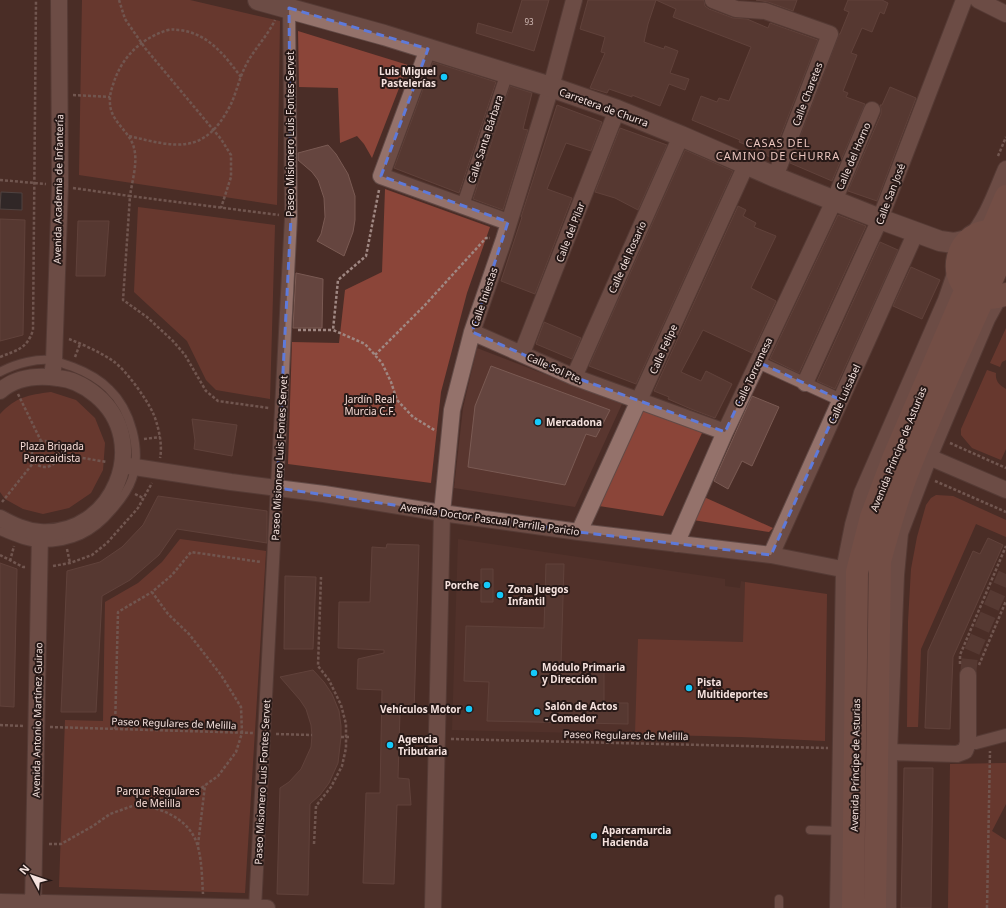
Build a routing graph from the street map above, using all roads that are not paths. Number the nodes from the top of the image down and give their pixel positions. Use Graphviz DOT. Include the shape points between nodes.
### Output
graph roads {
  1 [pos="59,0"];
  2 [pos="258,0"];
  3 [pos="574,0"];
  4 [pos="713,0"];
  5 [pos="964,0"];
  6 [pos="978,0"];
  7 [pos="285,7"];
  8 [pos="1006,14"];
  9 [pos="428,49"];
  10 [pos="507,73"];
  11 [pos="551,87"];
  12 [pos="617,110"];
  13 [pos="872,110"];
  14 [pos="681,136"];
  15 [pos="746,165"];
  16 [pos="1006,169"];
  17 [pos="775,177"];
  18 [pos="1006,196"];
  19 [pos="834,201"];
  20 [pos="463,205"];
  21 [pos="880,219"];
  22 [pos="508,222"];
  23 [pos="916,232"];
  24 [pos="998,233"];
  25 [pos="1006,249"];
  26 [pos="962,251"];
  27 [pos="989,294"];
  28 [pos="472,332"];
  29 [pos="522,353"];
  30 [pos="54,361"];
  31 [pos="758,362"];
  32 [pos="0,372"];
  33 [pos="52,377"];
  34 [pos="574,377"];
  35 [pos="805,384"];
  36 [pos="6,394"];
  37 [pos="841,400"];
  38 [pos="639,401"];
  39 [pos="725,432"];
  40 [pos="934,459"];
  41 [pos="122,466"];
  42 [pos="277,488"];
  43 [pos="1006,490"];
  44 [pos="442,513"];
  45 [pos="0,518"];
  46 [pos="0,531"];
  47 [pos="579,532"];
  48 [pos="40,538"];
  49 [pos="676,544"];
  50 [pos="771,555"];
  51 [pos="850,571"];
  52 [pos="969,671"];
  53 [pos="1006,735"];
  54 [pos="968,743"];
  55 [pos="889,752"];
  56 [pos="810,830"];
  57 [pos="839,831"];
  58 [pos="778,899"];
  59 [pos="0,902"];
  60 [pos="33,905"];
  61 [pos="239,908"];
  62 [pos="255,908"];
  63 [pos="267,908"];
  64 [pos="433,908"];
  65 [pos="779,908"];
  66 [pos="838,908"];
  67 [pos="853,908"];
  68 [pos="876,908"];
  69 [pos="888,908"];
  1 -- 30 [label="street, Avenida Academia de Infantería" via="60,186"];
  2 -- 7 [label="street, Carretera de Churra"];
  3 -- 11 [label="street, Calle Iniestas"];
  4 -- 17 [label="street, Calle Charetes" via="736,9 765,11 830,34"];
  5 -- 21 [label="street, Calle San José"];
  6 -- 8 [label="street"];
  7 -- 9 [label="street, Carretera de Churra"];
  7 -- 42 [label="street, Paseo Misionero Luis Fontes Servet" via="291,217"];
  9 -- 10 [label="street, Carretera de Churra"];
  9 -- 20 [label="street" via="381,176"];
  10 -- 11 [label="street, Carretera de Churra"];
  10 -- 20 [label="street, Calle Santa Bárbara"];
  11 -- 12 [label="street, Carretera de Churra"];
  11 -- 22 [label="street, Calle Iniestas"];
  12 -- 14 [label="street, Carretera de Churra"];
  12 -- 29 [label="street, Calle del Pilar"];
  13 -- 19 [label="street, Calle del Horno"];
  14 -- 15 [label="street, Carretera de Churra"];
  14 -- 34 [label="street, Calle del Rosario"];
  15 -- 17 [label="street, Carretera de Churra"];
  15 -- 38 [label="street, Calle Felipe"];
  16 -- 26 [label="street" via="984,219"];
  17 -- 19 [label="street, Carretera de Churra"];
  18 -- 24 [label="main road, Avenida Príncipe de Asturias"];
  19 -- 21 [label="street, Carretera de Churra"];
  19 -- 31 [label="street, Calle Torremesa"];
  20 -- 22 [label="street"];
  21 -- 23 [label="street, Carretera de Churra"];
  21 -- 35 [label="street, Calle San José"];
  22 -- 28 [label="street, Calle Iniestas"];
  23 -- 26 [label="street, Carretera de Churra" via="954,243"];
  23 -- 37 [label="street, Calle Luisabel"];
  24 -- 26 [label="main road" via="977,233"];
  24 -- 27 [label="main road, Avenida Príncipe de Asturias"];
  25 -- 27 [label="main road, Avenida Príncipe de Asturias"];
  26 -- 27 [label="main road" via="960,279"];
  26 -- 51 [label="street" via="946,300 862,493 853,525"];
  27 -- 40 [label="street" via="988,319"];
  27 -- 51 [label="main road, Avenida Príncipe de Asturias" via="891,463"];
  27 -- 68 [label="main road, Avenida Príncipe de Asturias" via="906,475 880,562"];
  28 -- 29 [label="street, Calle Sol Pte."];
  28 -- 44 [label="street, Calle Iniestas" via="452,410"];
  29 -- 34 [label="street, Calle Sol Pte."];
  30 -- 32 [label="lane" via="29,361"];
  30 -- 33 [label="street, Avenida Academia de Infantería"];
  30 -- 41 [label="lane" via="92,376 109,389 120,402 130,422 136,450"];
  31 -- 35 [label="street"];
  31 -- 39 [label="street, Calle Torremesa"];
  33 -- 36 [label="street" via="29,377 6,386"];
  33 -- 41 [label="street" via="67,378 86,387 103,401 115,419 122,440"];
  34 -- 38 [label="street, Calle Sol Pte."];
  35 -- 37 [label="street"];
  37 -- 50 [label="street, Calle Luisabel"];
  38 -- 39 [label="street, Calle Sol Pte."];
  38 -- 47 [label="street, Calle Felipe"];
  39 -- 49 [label="street, Calle Torremesa"];
  40 -- 43 [label="street"];
  40 -- 55 [label="street" via="922,475 900,533"];
  41 -- 42 [label="street, Avenida Doctor Pascual Parrilla Paricio"];
  41 -- 48 [label="street" via="118,483 109,499 96,513 80,524"];
  42 -- 44 [label="street, Avenida Doctor Pascual Parrilla Paricio"];
  42 -- 62 [label="street, Paseo Misionero Luis Fontes Servet"];
  44 -- 47 [label="street, Avenida Doctor Pascual Parrilla Paricio"];
  44 -- 64 [label="street, Calle Iniestas"];
  45 -- 48 [label="street"];
  46 -- 48 [label="lane" via="21,539"];
  47 -- 49 [label="street, Avenida Doctor Pascual Parrilla Paricio"];
  48 -- 60 [label="street, Avenida Antonio Martínez Guirao"];
  49 -- 50 [label="street, Avenida Doctor Pascual Parrilla Paricio"];
  50 -- 51 [label="street, Avenida Doctor Pascual Parrilla Paricio"];
  51 -- 57 [label="street"];
  51 -- 67 [label="main road, Avenida Príncipe de Asturias"];
  52 -- 54 [label="street"];
  53 -- 54 [label="street" via="976,744"];
  54 -- 55 [label="street" via="965,751 957,754"];
  55 -- 69 [label="street"];
  56 -- 57 [label="lane"];
  57 -- 66 [label="street"];
  58 -- 65 [label="lane"];
  59 -- 60 [label="street"];
  60 -- 61 [label="street"];
  61 -- 62 [label="street"];
  62 -- 63 [label="street"];
}
